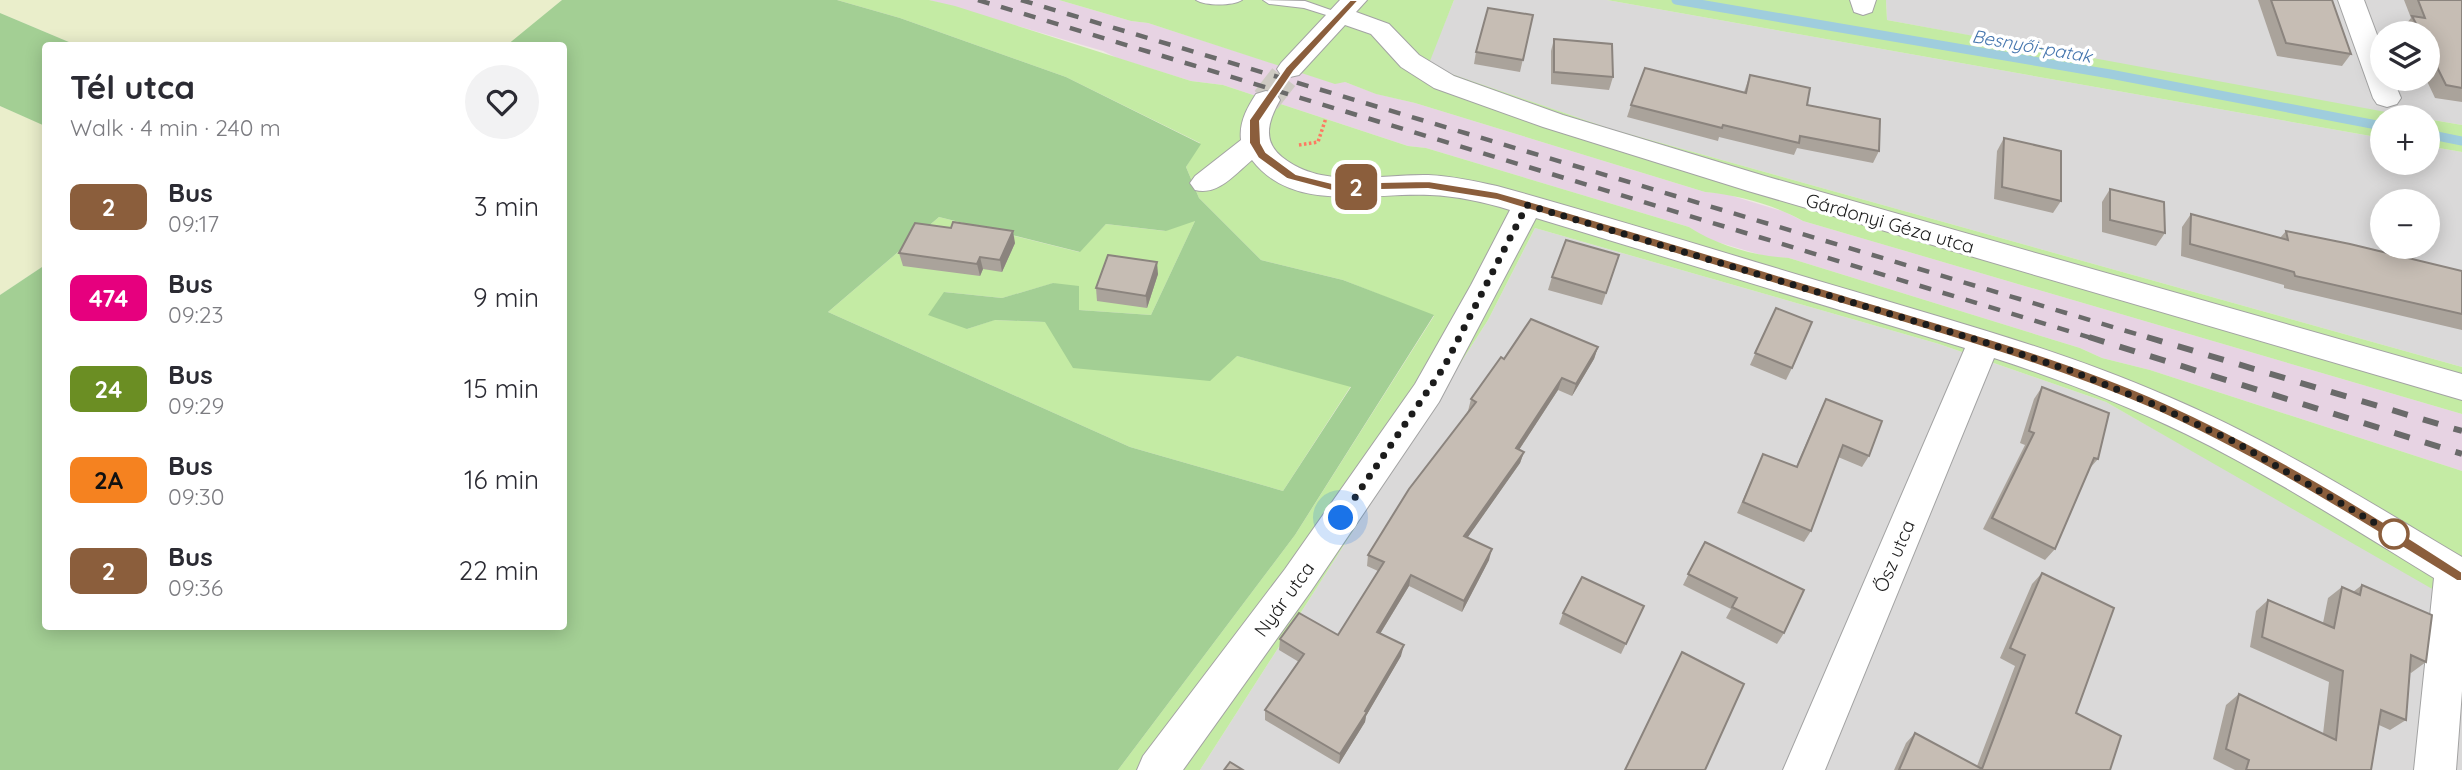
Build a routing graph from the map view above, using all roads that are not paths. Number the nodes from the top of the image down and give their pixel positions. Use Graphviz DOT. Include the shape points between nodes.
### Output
graph roads {
  1 [pos="1202,0"];
  2 [pos="1236,0"];
  3 [pos="1269,0"];
  4 [pos="2351,0"];
  5 [pos="1346,8"];
  6 [pos="1290,69"];
  7 [pos="2387,98"];
  8 [pos="1266,100"];
  9 [pos="1255,143"];
  10 [pos="1205,183"];
  11 [pos="1527,205"];
  12 [pos="1984,342"];
  13 [pos="2462,387"];
  14 [pos="2457,574"];
  15 [pos="1158,770"];
  16 [pos="1804,770"];
  17 [pos="2435,770"];
  1 -- 2 [label="lane"];
  3 -- 5 [label="lane"];
  4 -- 7 [label="street"];
  5 -- 6 [label="street"];
  5 -- 13 [label="street, Gárdonyi Géza utca" via="1380,29 1409,61 1444,82 1553,121"];
  8 -- 9 [label="street" via="1254,120"];
  9 -- 10 [label="street"];
  9 -- 11 [label="street" via="1275,167 1304,182 1332,187 1428,185"];
  11 -- 12 [label="street"];
  11 -- 15 [label="street, Nyár utca" via="1427,393 1298,580"];
  12 -- 14 [label="street" via="2072,371 2235,442 2328,493"];
  12 -- 16 [label="street, Ősz utca"];
  14 -- 17 [label="street"];
}
